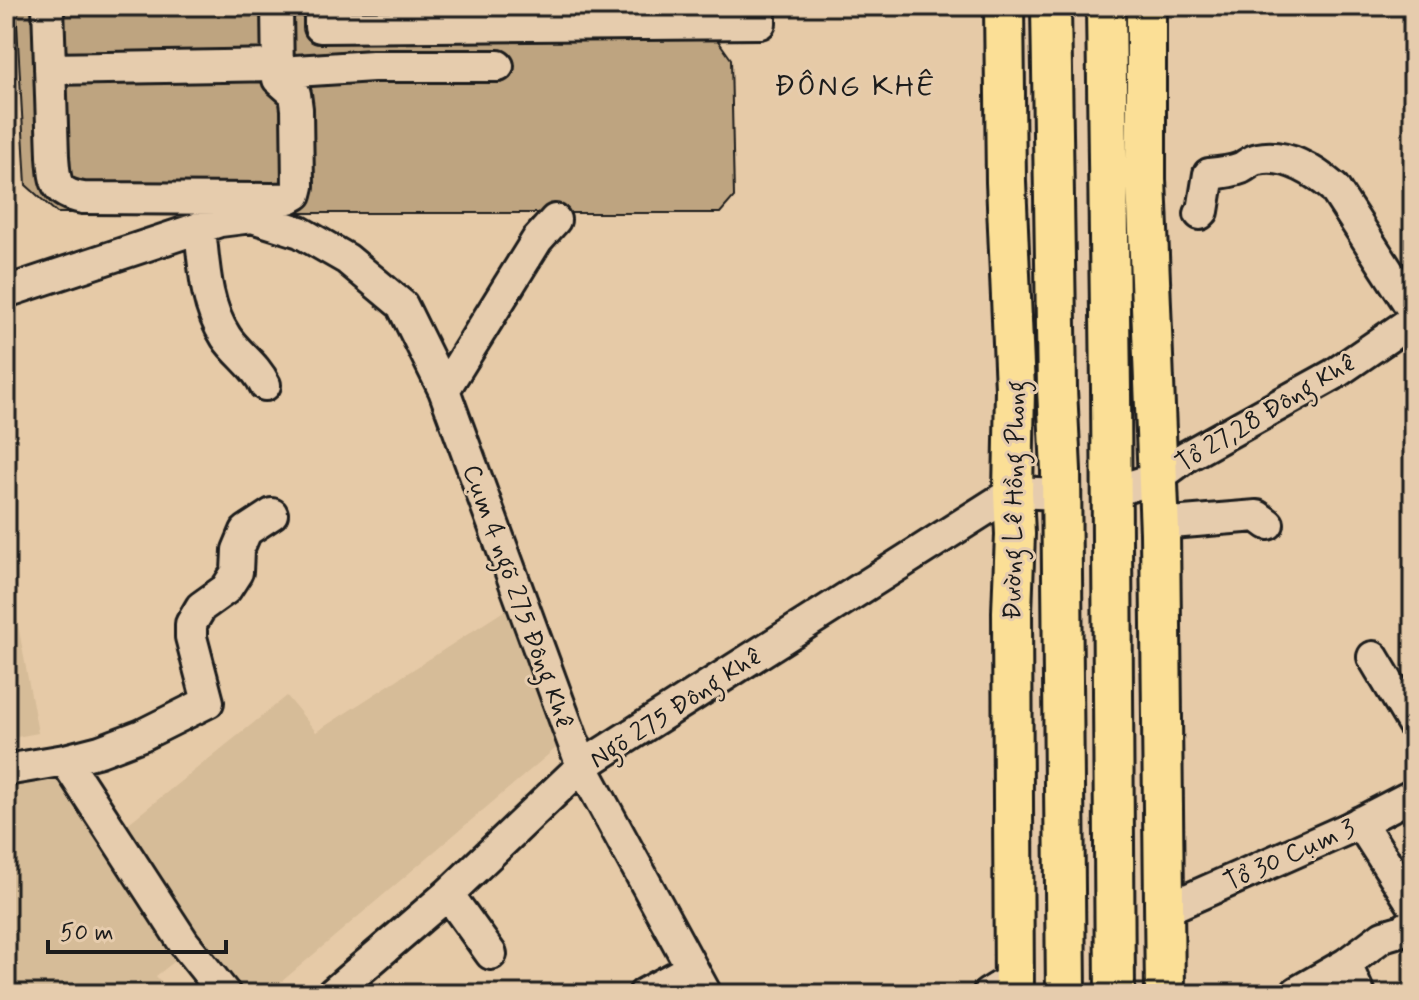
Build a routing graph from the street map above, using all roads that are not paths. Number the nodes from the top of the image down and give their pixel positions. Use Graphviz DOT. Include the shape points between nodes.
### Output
graph roads {
  1 [pos="48,6"];
  2 [pos="277,6"];
  3 [pos="1004,6"];
  4 [pos="1051,6"];
  5 [pos="1106,6"];
  6 [pos="1146,6"];
  7 [pos="760,15"];
  8 [pos="320,16"];
  9 [pos="498,66"];
  10 [pos="50,69"];
  11 [pos="278,72"];
  12 [pos="1200,214"];
  13 [pos="555,220"];
  14 [pos="200,228"];
  15 [pos="6,292"];
  16 [pos="1413,310"];
  17 [pos="1413,320"];
  18 [pos="265,385"];
  19 [pos="444,390"];
  20 [pos="1157,478"];
  21 [pos="1013,492"];
  22 [pos="1111,492"];
  23 [pos="1061,494"];
  24 [pos="272,514"];
  25 [pos="1159,524"];
  26 [pos="1268,524"];
  27 [pos="1373,657"];
  28 [pos="1413,724"];
  29 [pos="65,760"];
  30 [pos="582,766"];
  31 [pos="6,770"];
  32 [pos="1413,795"];
  33 [pos="1360,822"];
  34 [pos="448,894"];
  35 [pos="1413,905"];
  36 [pos="1164,910"];
  37 [pos="1413,923"];
  38 [pos="491,954"];
  39 [pos="1346,964"];
  40 [pos="699,981"];
  41 [pos="1005,989"];
  42 [pos="1297,992"];
  43 [pos="225,994"];
  44 [pos="332,994"];
  45 [pos="644,994"];
  46 [pos="1066,994"];
  47 [pos="1115,994"];
  48 [pos="1165,994"];
  49 [pos="1359,994"];
  1 -- 10 [label="street"];
  2 -- 11 [label="street"];
  3 -- 21 [label="main road, Đường Lê Hồng Phong"];
  4 -- 23 [label="main road, Đường Lê Hồng Phong"];
  5 -- 22 [label="main road"];
  6 -- 20 [label="main road" via="1146,179"];
  7 -- 8 [label="street"];
  9 -- 11 [label="street"];
  10 -- 11 [label="street"];
  10 -- 11 [label="street" via="54,176 68,196 83,198 296,194 295,94"];
  12 -- 16 [label="street" via="1209,174 1255,159 1290,161 1334,188"];
  13 -- 19 [label="street" via="537,240"];
  14 -- 15 [label="street"];
  14 -- 18 [label="street" via="206,286 217,323"];
  14 -- 19 [label="street, Cụm 4 ngõ 275 Đông Khê" via="252,217 300,232 347,259 402,305"];
  17 -- 20 [label="street, Tổ 27,28 Đông Khê" via="1333,375"];
  19 -- 30 [label="street, Cụm 4 ngõ 275 Đông Khê"];
  20 -- 22 [label="street, Tổ 27,28 Đông Khê"];
  20 -- 25 [label="main road"];
  21 -- 23 [label="street"];
  21 -- 30 [label="street, Ngõ 275 Đông Khê"];
  21 -- 41 [label="main road, Đường Lê Hồng Phong"];
  22 -- 47 [label="main road"];
  23 -- 46 [label="main road, Đường Lê Hồng Phong"];
  24 -- 29 [label="street" via="246,531 237,572 191,624 208,702 142,735"];
  25 -- 26 [label="street" via="1257,516"];
  25 -- 36 [label="main road"];
  27 -- 28 [label="street"];
  29 -- 31 [label="street"];
  29 -- 43 [label="street" via="184,943"];
  30 -- 34 [label="street, Ngõ 275 Đông Khê"];
  30 -- 40 [label="street, Cụm 4 ngõ 275 Đông Khê"];
  32 -- 33 [label="street, Tổ 30 Cụm 3"];
  33 -- 35 [label="street"];
  33 -- 36 [label="street, Tổ 30 Cụm 3"];
  34 -- 38 [label="street"];
  34 -- 44 [label="street, Ngõ 275 Đông Khê"];
  36 -- 48 [label="main road"];
  37 -- 39 [label="street" via="1383,936"];
  39 -- 42 [label="street"];
  39 -- 49 [label="street"];
  40 -- 45 [label="street, Cụm 4 ngõ 275 Đông Khê"];
}
